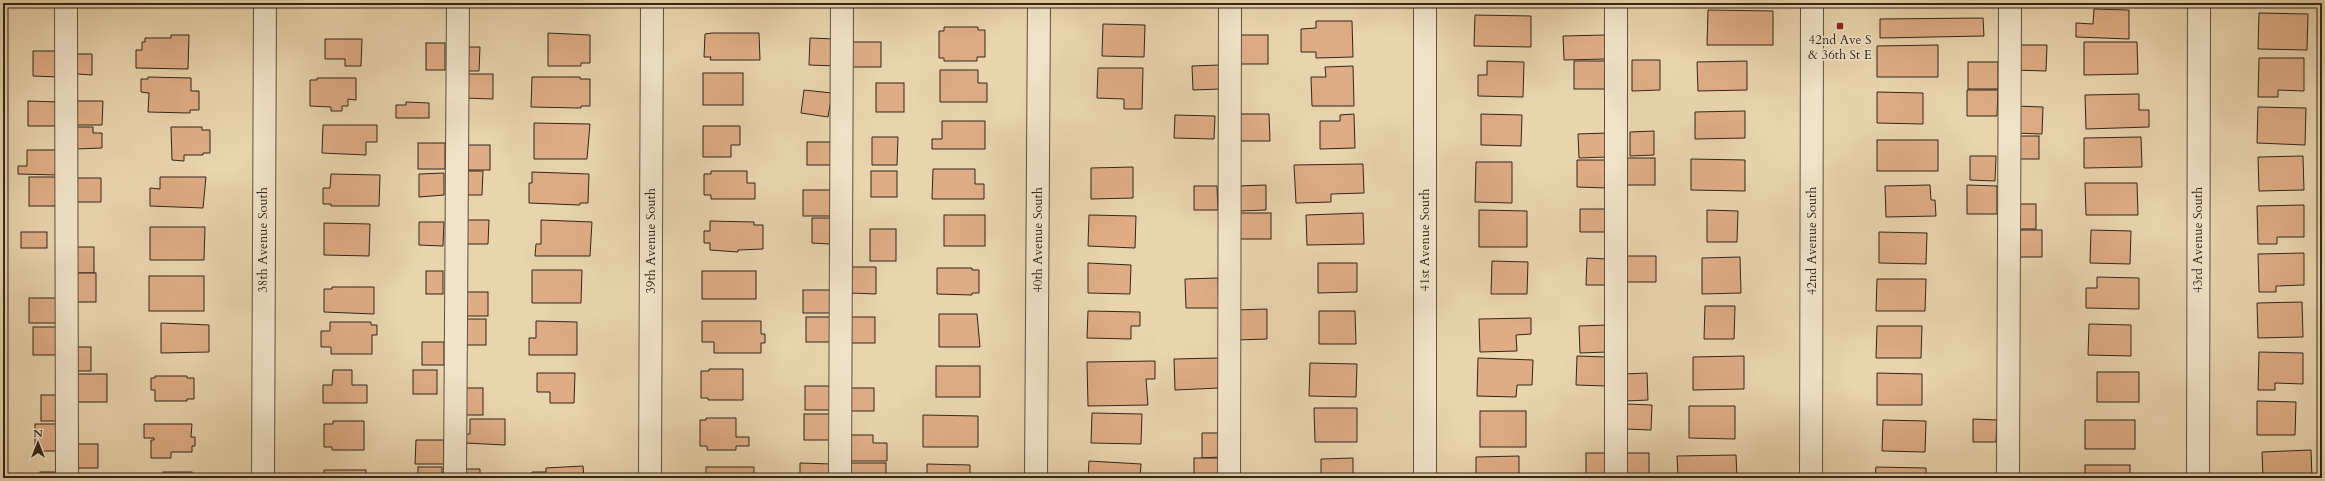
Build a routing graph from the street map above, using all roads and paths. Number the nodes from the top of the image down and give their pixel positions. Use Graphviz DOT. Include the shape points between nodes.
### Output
graph roads {
  1 [pos="66,3"];
  2 [pos="265,3"];
  3 [pos="458,3"];
  4 [pos="652,3"];
  5 [pos="842,3"];
  6 [pos="1039,3"];
  7 [pos="1230,3"];
  8 [pos="1425,3"];
  9 [pos="1616,3"];
  10 [pos="1812,3"];
  11 [pos="2010,3"];
  12 [pos="2199,3"];
  13 [pos="67,478"];
  14 [pos="263,478"];
  15 [pos="455,478"];
  16 [pos="650,478"];
  17 [pos="840,478"];
  18 [pos="1036,478"];
  19 [pos="1229,478"];
  20 [pos="1425,478"];
  21 [pos="1616,478"];
  22 [pos="1811,478"];
  23 [pos="2008,478"];
  24 [pos="2198,478"];
  1 -- 13 [label="street"];
  2 -- 14 [label="street, 38th Avenue South"];
  3 -- 15 [label="street"];
  4 -- 16 [label="street, 39th Avenue South"];
  5 -- 17 [label="street"];
  6 -- 18 [label="street, 40th Avenue South"];
  7 -- 19 [label="street"];
  8 -- 20 [label="street, 41st Avenue South"];
  9 -- 21 [label="street"];
  10 -- 22 [label="street, 42nd Avenue South"];
  11 -- 23 [label="street"];
  12 -- 24 [label="street, 43rd Avenue South"];
}
